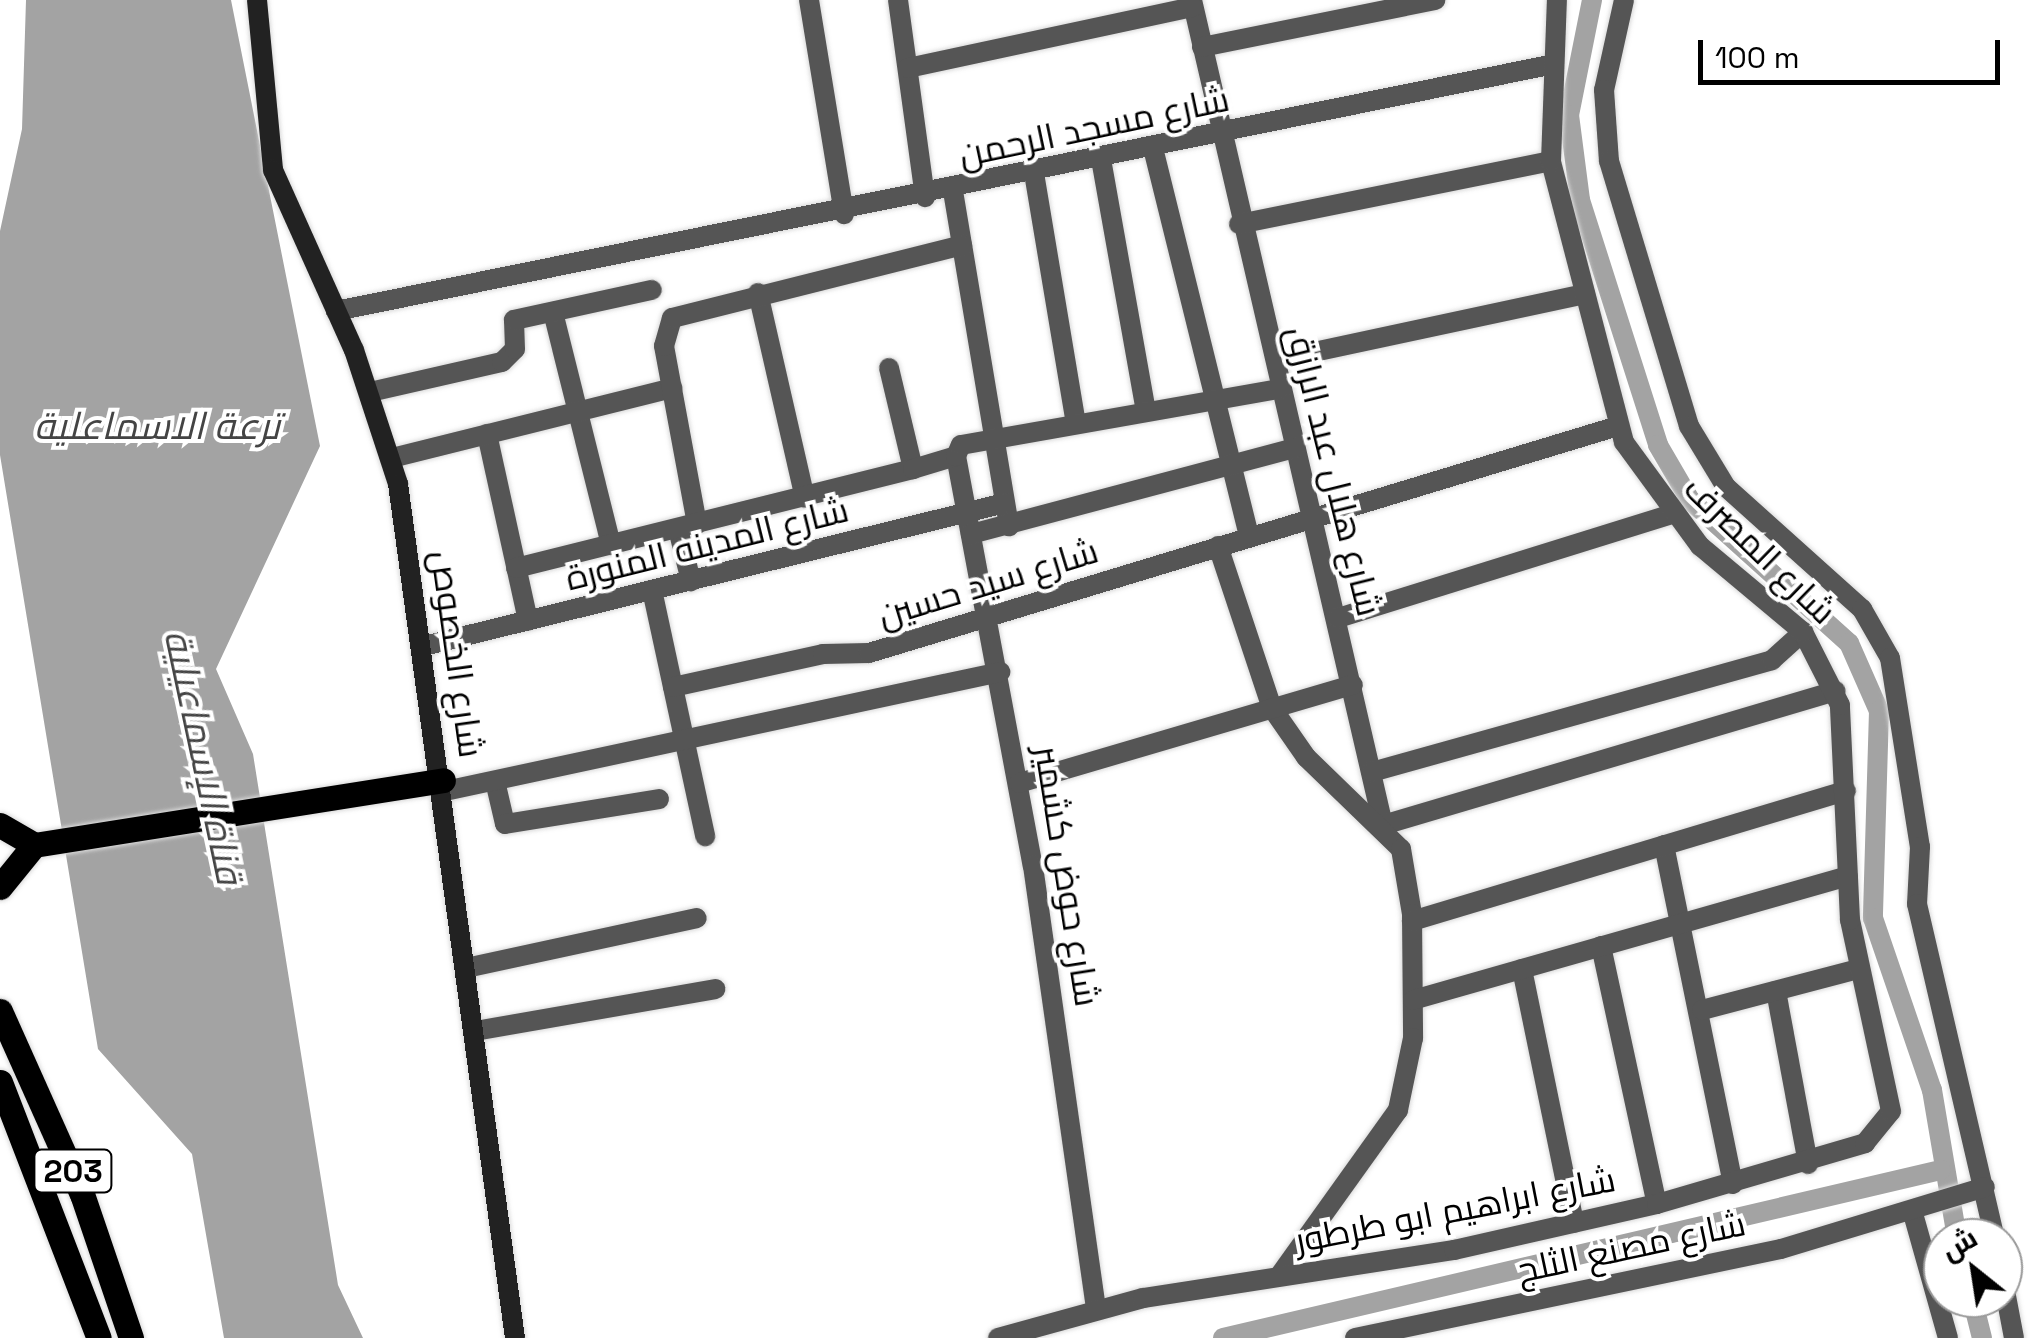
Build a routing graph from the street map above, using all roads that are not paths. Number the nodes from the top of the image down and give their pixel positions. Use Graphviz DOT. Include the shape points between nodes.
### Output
graph roads {
  1 [pos="257,0"];
  2 [pos="809,0"];
  3 [pos="898,0"];
  4 [pos="1434,0"];
  5 [pos="1557,0"];
  6 [pos="1624,0"];
  7 [pos="1192,3"];
  8 [pos="1202,47"];
  9 [pos="1549,65"];
  10 [pos="908,68"];
  11 [pos="1220,134"];
  12 [pos="1153,148"];
  13 [pos="1101,159"];
  14 [pos="1551,161"];
  15 [pos="1034,173"];
  16 [pos="953,191"];
  17 [pos="926,196"];
  18 [pos="844,214"];
  19 [pos="1238,224"];
  20 [pos="962,246"];
  21 [pos="652,290"];
  22 [pos="758,293"];
  23 [pos="1586,294"];
  24 [pos="336,311"];
  25 [pos="552,312"];
  26 [pos="1320,350"];
  27 [pos="889,368"];
  28 [pos="672,388"];
  29 [pos="1280,389"];
  30 [pos="370,392"];
  31 [pos="1215,400"];
  32 [pos="1146,411"];
  33 [pos="579,412"];
  34 [pos="1076,423"];
  35 [pos="1618,426"];
  36 [pos="487,434"];
  37 [pos="994,438"];
  38 [pos="1295,448"];
  39 [pos="957,452"];
  40 [pos="392,458"];
  41 [pos="1231,464"];
  42 [pos="912,469"];
  43 [pos="805,498"];
  44 [pos="1005,503"];
  45 [pos="1672,514"];
  46 [pos="1316,516"];
  47 [pos="969,524"];
  48 [pos="688,526"];
  49 [pos="1009,526"];
  50 [pos="1249,537"];
  51 [pos="611,545"];
  52 [pos="1218,546"];
  53 [pos="516,568"];
  54 [pos="691,581"];
  55 [pos="652,590"];
  56 [pos="1338,618"];
  57 [pos="988,619"];
  58 [pos="528,621"];
  59 [pos="1803,632"];
  60 [pos="424,646"];
  61 [pos="1000,672"];
  62 [pos="1353,685"];
  63 [pos="673,687"];
  64 [pos="1836,691"];
  65 [pos="1272,708"];
  66 [pos="684,741"];
  67 [pos="1372,772"];
  68 [pos="495,781"];
  69 [pos="1019,783"];
  70 [pos="444,786"];
  71 [pos="1846,790"];
  72 [pos="659,799"];
  73 [pos="0,825"];
  74 [pos="1383,825"];
  75 [pos="705,836"];
  76 [pos="36,844"];
  77 [pos="1664,844"];
  78 [pos="1848,876"];
  79 [pos="0,888"];
  80 [pos="697,918"];
  81 [pos="1412,920"];
  82 [pos="1682,923"];
  83 [pos="1601,946"];
  84 [pos="466,968"];
  85 [pos="1522,969"];
  86 [pos="1858,969"];
  87 [pos="715,989"];
  88 [pos="1776,991"];
  89 [pos="1413,1000"];
  90 [pos="1702,1010"];
  91 [pos="0,1011"];
  92 [pos="475,1031"];
  93 [pos="0,1082"];
  94 [pos="1893,1096"];
  95 [pos="1808,1164"];
  96 [pos="1733,1184"];
  97 [pos="1985,1186"];
  98 [pos="1657,1204"];
  99 [pos="1915,1209"];
  100 [pos="1991,1218"];
  101 [pos="1574,1223"];
  102 [pos="1280,1276"];
  103 [pos="1096,1309"];
  104 [pos="1944,1337"];
  105 [pos="98,1338"];
  106 [pos="131,1338"];
  107 [pos="515,1338"];
  108 [pos="998,1338"];
  109 [pos="1355,1338"];
  1 -- 24 [label="main road, شارع الخصوص" via="273,170"];
  2 -- 18 [label="street"];
  3 -- 10 [label="street"];
  4 -- 8 [label="street"];
  5 -- 9 [label="street, شارع المصرف"];
  6 -- 97 [label="street" via="1604,90 1615,194 1703,456 1749,511 1862,608 1890,658 1920,847 1918,904"];
  7 -- 8 [label="street, شارع هلال عبد الرازق"];
  7 -- 10 [label="street"];
  8 -- 11 [label="street, شارع هلال عبد الرازق"];
  9 -- 11 [label="street, شارع مسجد الرحمن"];
  9 -- 14 [label="street, شارع المصرف"];
  10 -- 17 [label="street"];
  11 -- 12 [label="street, شارع مسجد الرحمن"];
  11 -- 19 [label="street, شارع هلال عبد الرازق"];
  12 -- 13 [label="street, شارع مسجد الرحمن"];
  12 -- 31 [label="street"];
  13 -- 15 [label="street, شارع مسجد الرحمن"];
  13 -- 32 [label="street"];
  14 -- 19 [label="street"];
  14 -- 23 [label="street, شارع المصرف"];
  15 -- 16 [label="street, شارع مسجد الرحمن"];
  15 -- 34 [label="street"];
  16 -- 17 [label="street, شارع مسجد الرحمن"];
  16 -- 20 [label="street"];
  17 -- 18 [label="street, شارع مسجد الرحمن"];
  18 -- 24 [label="street, شارع مسجد الرحمن"];
  19 -- 29 [label="street, شارع هلال عبد الرازق"];
  20 -- 22 [label="street"];
  20 -- 37 [label="street"];
  21 -- 25 [label="street"];
  22 -- 28 [label="street" via="679,312 664,333"];
  22 -- 43 [label="street"];
  23 -- 26 [label="street"];
  23 -- 35 [label="street, شارع المصرف"];
  24 -- 30 [label="main road, شارع الخصوص"];
  25 -- 30 [label="street" via="512,322 515,349 502,362"];
  25 -- 33 [label="street"];
  27 -- 42 [label="street"];
  28 -- 33 [label="street"];
  28 -- 48 [label="street"];
  29 -- 31 [label="street"];
  29 -- 38 [label="street, شارع هلال عبد الرازق"];
  30 -- 40 [label="main road, شارع الخصوص"];
  31 -- 32 [label="street"];
  31 -- 41 [label="street"];
  32 -- 34 [label="street"];
  33 -- 36 [label="street"];
  33 -- 51 [label="street"];
  34 -- 37 [label="street"];
  35 -- 45 [label="street, شارع المصرف"];
  35 -- 46 [label="street, شارع سيد حسين"];
  36 -- 40 [label="street"];
  36 -- 53 [label="street"];
  37 -- 39 [label="street"];
  37 -- 44 [label="street"];
  38 -- 41 [label="street"];
  38 -- 46 [label="street, شارع هلال عبد الرازق"];
  39 -- 42 [label="street"];
  39 -- 47 [label="street, شارع حوض كشمير"];
  40 -- 60 [label="main road, شارع الخصوص"];
  41 -- 49 [label="street"];
  41 -- 50 [label="street"];
  42 -- 43 [label="street"];
  43 -- 48 [label="street"];
  44 -- 47 [label="street, شارع المدينه المنورة"];
  44 -- 49 [label="street"];
  45 -- 56 [label="street"];
  45 -- 59 [label="street, شارع المصرف"];
  46 -- 50 [label="street, شارع سيد حسين"];
  46 -- 56 [label="street, شارع هلال عبد الرازق"];
  47 -- 49 [label="street"];
  47 -- 54 [label="street, شارع المدينه المنورة"];
  47 -- 57 [label="street, شارع حوض كشمير"];
  48 -- 51 [label="street"];
  48 -- 54 [label="street"];
  50 -- 52 [label="street, شارع سيد حسين"];
  51 -- 53 [label="street"];
  52 -- 57 [label="street, شارع سيد حسين"];
  52 -- 65 [label="street"];
  53 -- 58 [label="street"];
  54 -- 55 [label="street, شارع المدينه المنورة"];
  55 -- 58 [label="street, شارع المدينه المنورة"];
  55 -- 63 [label="street"];
  56 -- 62 [label="street, شارع هلال عبد الرازق"];
  57 -- 61 [label="street, شارع حوض كشمير"];
  57 -- 63 [label="street, شارع سيد حسين" via="868,653 823,654"];
  58 -- 60 [label="street, شارع المدينه المنورة"];
  59 -- 64 [label="street, شارع المصرف"];
  59 -- 67 [label="street" via="1772,660"];
  60 -- 70 [label="main road, شارع الخصوص"];
  61 -- 66 [label="street"];
  61 -- 69 [label="street, شارع حوض كشمير"];
  62 -- 65 [label="street"];
  62 -- 67 [label="street, شارع هلال عبد الرازق"];
  63 -- 66 [label="street"];
  64 -- 71 [label="street, شارع المصرف"];
  64 -- 74 [label="street"];
  65 -- 69 [label="street"];
  65 -- 74 [label="street" via="1306,757"];
  66 -- 68 [label="street"];
  66 -- 75 [label="street"];
  67 -- 74 [label="street, شارع هلال عبد الرازق"];
  68 -- 70 [label="street"];
  68 -- 72 [label="street" via="505,824"];
  69 -- 103 [label="street, شارع حوض كشمير"];
  70 -- 76 [label="main road" via="394,786"];
  70 -- 84 [label="main road, شارع الخصوص"];
  71 -- 77 [label="street"];
  71 -- 78 [label="street, شارع المصرف"];
  73 -- 76 [label="main road"];
  74 -- 81 [label="street" via="1408,871"];
  76 -- 79 [label="main road"];
  77 -- 81 [label="street"];
  77 -- 82 [label="street"];
  78 -- 82 [label="street"];
  78 -- 86 [label="street, شارع المصرف"];
  80 -- 84 [label="street"];
  81 -- 89 [label="street"];
  82 -- 83 [label="street"];
  82 -- 90 [label="street"];
  83 -- 85 [label="street"];
  83 -- 98 [label="street"];
  84 -- 92 [label="main road, شارع الخصوص"];
  85 -- 89 [label="street"];
  85 -- 101 [label="street"];
  86 -- 88 [label="street"];
  86 -- 94 [label="street, شارع المصرف"];
  87 -- 92 [label="street"];
  88 -- 90 [label="street"];
  88 -- 95 [label="street"];
  89 -- 102 [label="street" via="1398,1110"];
  90 -- 96 [label="street"];
  91 -- 106 [label="main road, 203" via="82,1194"];
  92 -- 107 [label="main road, شارع الخصوص"];
  93 -- 105 [label="main road, 203"];
  94 -- 95 [label="street, شارع ابراهيم ابو طرطور" via="1883,1128 1865,1143"];
  95 -- 96 [label="street, شارع ابراهيم ابو طرطور"];
  96 -- 98 [label="street, شارع ابراهيم ابو طرطور"];
  97 -- 99 [label="street, شارع مصنع الثلج"];
  97 -- 100 [label="street"];
  98 -- 101 [label="street, شارع ابراهيم ابو طرطور"];
  99 -- 104 [label="street"];
  99 -- 109 [label="street, شارع مصنع الثلج" via="1781,1250"];
  101 -- 102 [label="street, شارع ابراهيم ابو طرطور"];
  102 -- 103 [label="street, شارع ابراهيم ابو طرطور"];
  103 -- 108 [label="street, شارع ابراهيم ابو طرطور"];
}
